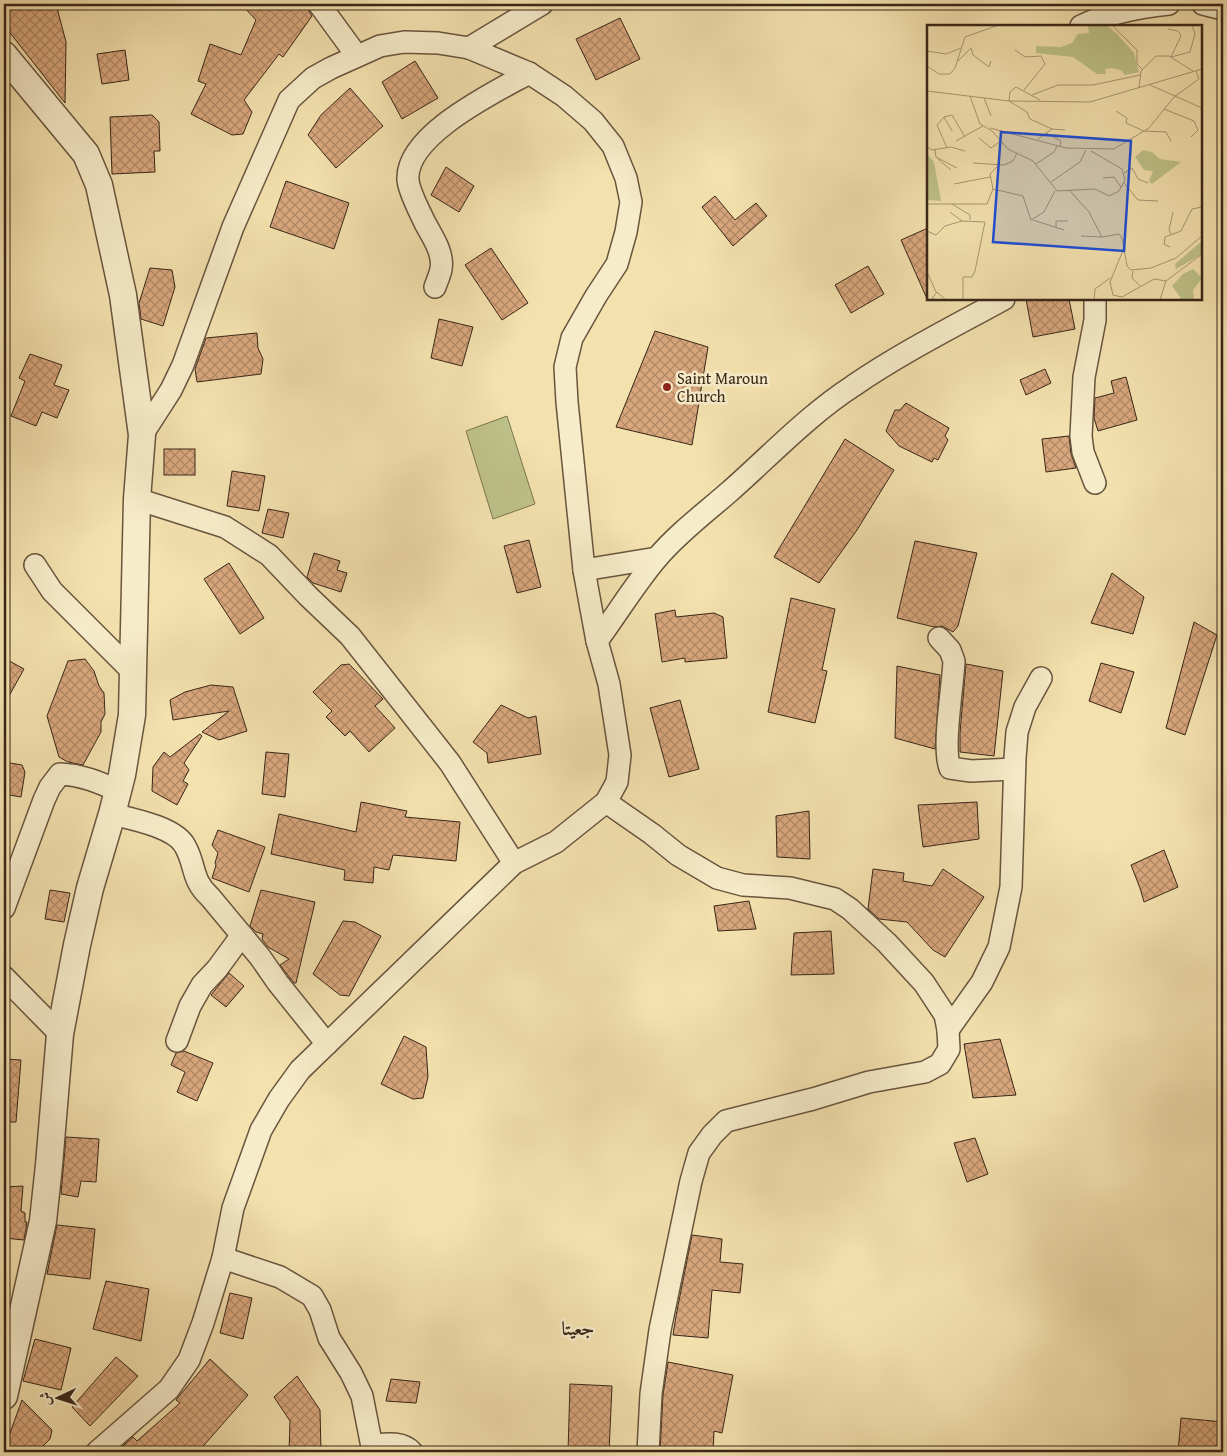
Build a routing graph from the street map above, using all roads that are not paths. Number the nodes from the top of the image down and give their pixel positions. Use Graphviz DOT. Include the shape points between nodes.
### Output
graph roads {
  1 [pos="319,4"];
  2 [pos="542,4"];
  3 [pos="1169,4"];
  4 [pos="1203,4"];
  5 [pos="1223,9"];
  6 [pos="1084,25"];
  7 [pos="469,48"];
  8 [pos="4,55"];
  9 [pos="357,56"];
  10 [pos="529,73"];
  11 [pos="435,287"];
  12 [pos="1002,300"];
  13 [pos="1095,300"];
  14 [pos="142,434"];
  15 [pos="1095,483"];
  16 [pos="137,499"];
  17 [pos="657,558"];
  18 [pos="35,564"];
  19 [pos="584,570"];
  20 [pos="939,638"];
  21 [pos="597,641"];
  22 [pos="133,672"];
  23 [pos="1041,678"];
  24 [pos="1014,770"];
  25 [pos="115,802"];
  26 [pos="606,802"];
  27 [pos="514,863"];
  28 [pos="4,908"];
  29 [pos="242,935"];
  30 [pos="4,977"];
  31 [pos="948,1030"];
  32 [pos="60,1034"];
  33 [pos="177,1041"];
  34 [pos="327,1044"];
  35 [pos="223,1258"];
  36 [pos="4,1396"];
  37 [pos="372,1449"];
  38 [pos="104,1450"];
  39 [pos="412,1452"];
  40 [pos="648,1452"];
  1 -- 9 [label="street"];
  2 -- 7 [label="street"];
  3 -- 6 [label="street" via="1142,7"];
  4 -- 5 [label="street"];
  7 -- 9 [label="street" via="404,42 380,46"];
  7 -- 10 [label="street"];
  8 -- 14 [label="street" via="86,154 99,185 123,295"];
  9 -- 14 [label="street" via="313,78 289,100 233,227 171,390"];
  10 -- 11 [label="street" via="460,113 426,141 410,162 408,181 440,257 442,267"];
  10 -- 19 [label="street" via="586,114 613,146 626,178 631,202 617,264 572,338 565,367"];
  12 -- 17 [label="street" via="852,386 694,520"];
  13 -- 15 [label="street" via="1095,320 1084,378 1081,436 1083,452"];
  14 -- 16 [label="street"];
  16 -- 22 [label="street"];
  16 -- 27 [label="street" via="225,527 269,555 350,636 450,763"];
  17 -- 19 [label="street"];
  17 -- 21 [label="street"];
  18 -- 22 [label="street" via="52,591"];
  19 -- 21 [label="street"];
  20 -- 24 [label="street" via="950,650 954,661 948,734 950,768"];
  21 -- 26 [label="street" via="609,684 620,756 617,782"];
  22 -- 25 [label="street" via="132,715"];
  23 -- 24 [label="street" via="1024,707"];
  24 -- 31 [label="street" via="1011,887 999,947 982,982"];
  25 -- 28 [label="street" via="94,780 60,774 44,800"];
  25 -- 29 [label="street" via="168,830 185,844 200,888"];
  25 -- 32 [label="street" via="90,888"];
  26 -- 27 [label="street" via="556,842"];
  26 -- 31 [label="street" via="678,855 717,878 743,885 815,893 835,899 850,909 924,983 945,1016"];
  27 -- 34 [label="street"];
  29 -- 33 [label="street" via="202,985"];
  29 -- 34 [label="street"];
  30 -- 32 [label="street"];
  31 -- 40 [label="street" via="949,1049 940,1064 925,1072 869,1082 726,1121 699,1153 660,1330 651,1394"];
  32 -- 36 [label="street" via="43,1221"];
  34 -- 35 [label="street" via="300,1070 261,1130 233,1208"];
  35 -- 37 [label="street" via="280,1277 312,1296 329,1338 362,1396"];
  35 -- 38 [label="street" via="189,1360 169,1389"];
  37 -- 39 [label="street" via="396,1444"];
}
